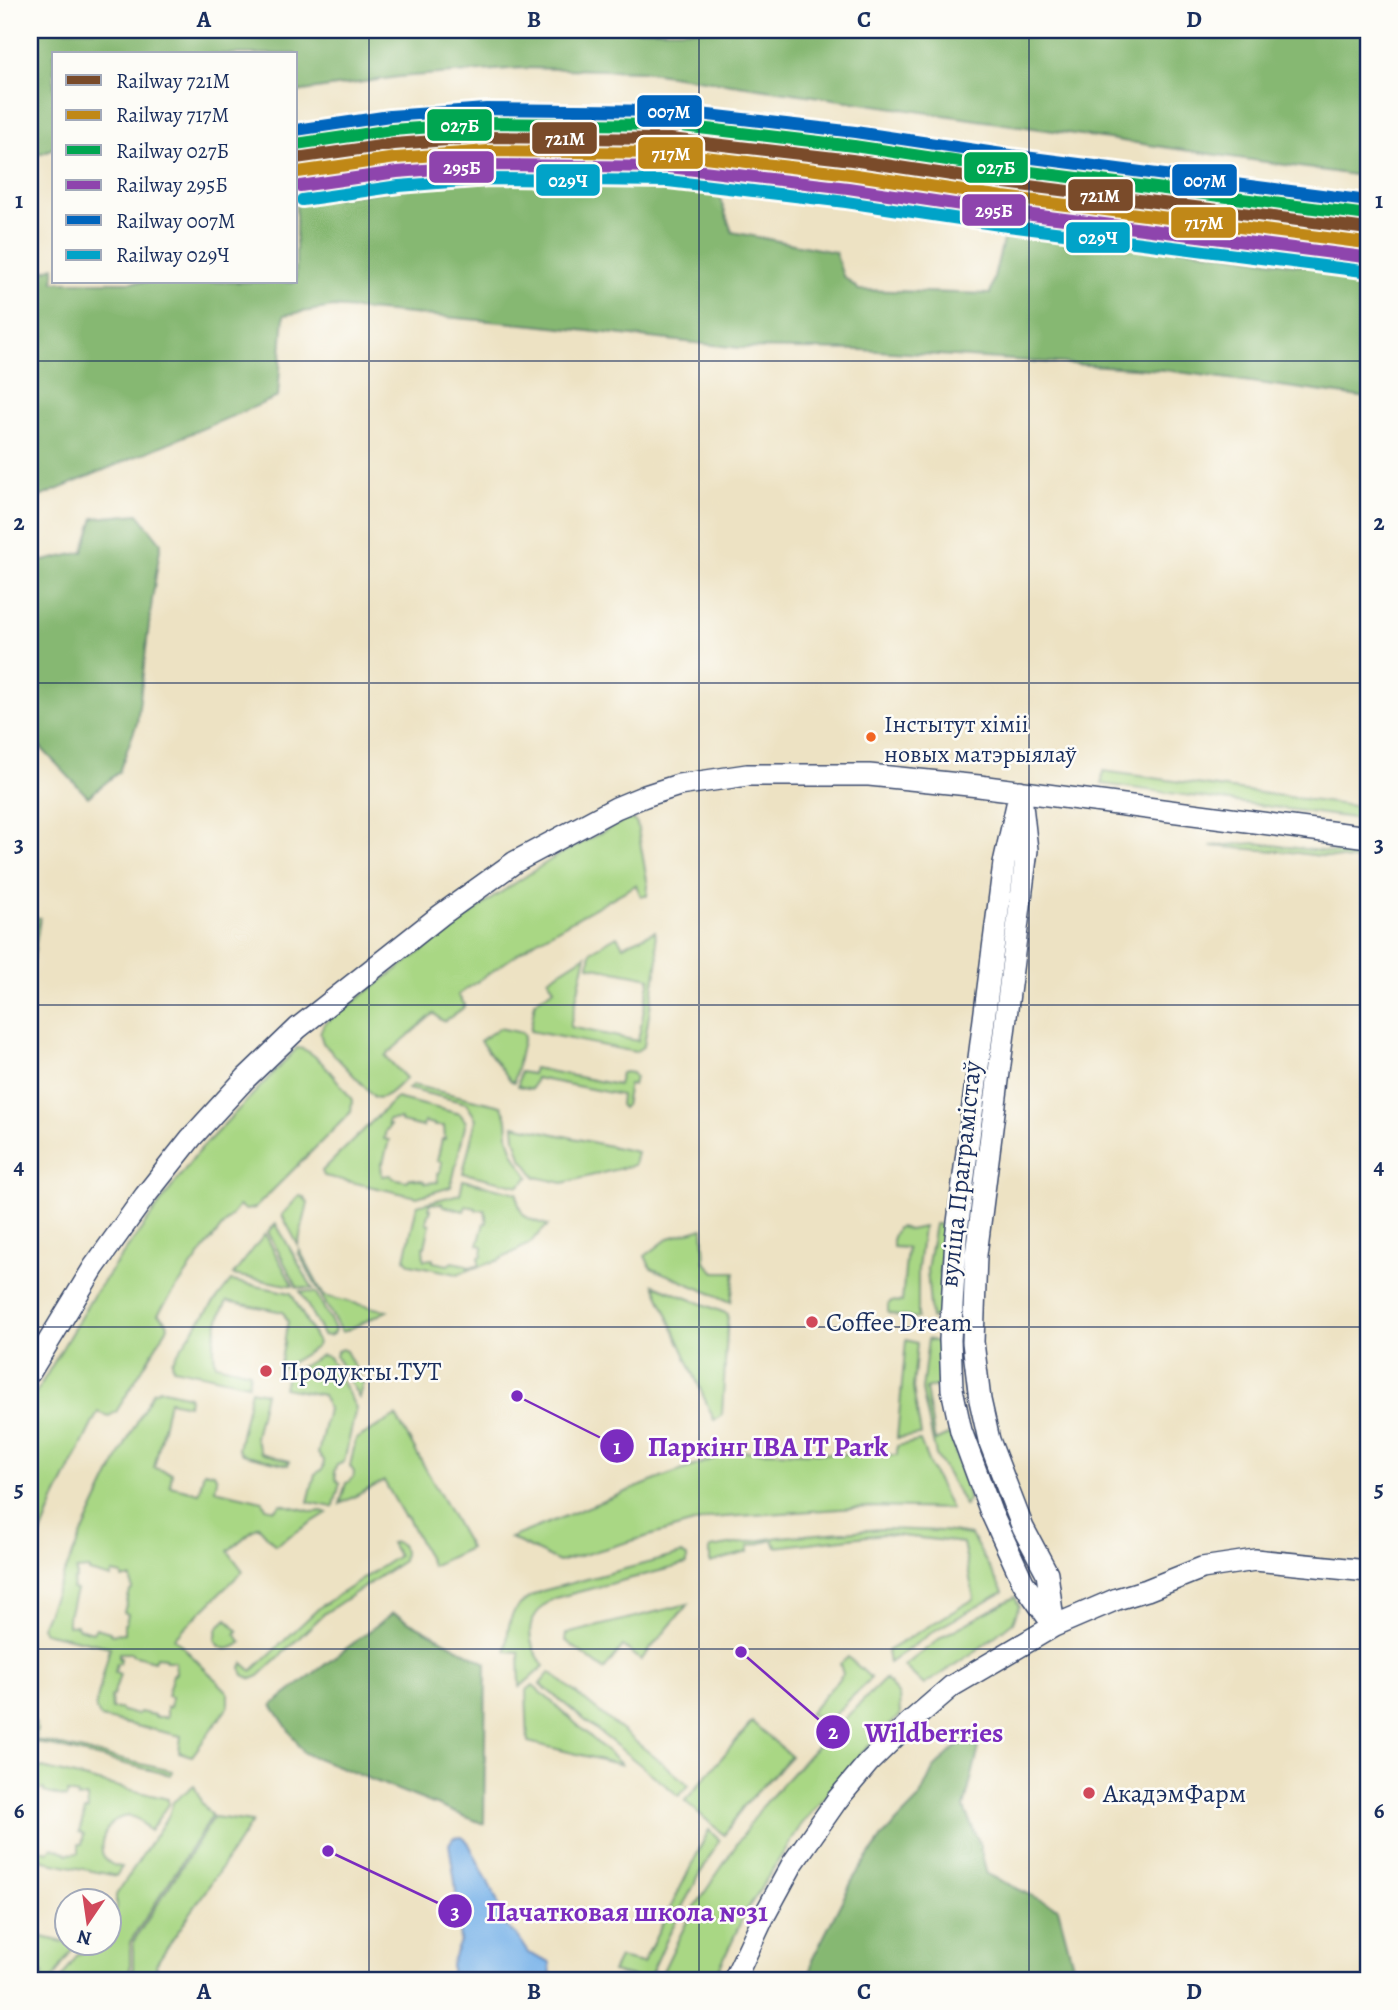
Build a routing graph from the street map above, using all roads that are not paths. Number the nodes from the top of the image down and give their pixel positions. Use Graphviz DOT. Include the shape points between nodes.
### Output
graph roads {
  1 [pos="1020,791"];
  2 [pos="1368,837"];
  3 [pos="30,1372"];
  4 [pos="1368,1571"];
  5 [pos="1054,1626"];
  6 [pos="734,1980"];
  1 -- 2 [label="main road"];
  1 -- 3 [label="main road" via="869,775 747,775 679,785 645,796 515,862 362,976 298,1028 246,1079 145,1196 94,1267"];
  1 -- 5 [label="main road, вуліца Праграмістаў" via="1027,850 976,1255 973,1342 989,1440 1046,1573"];
  4 -- 5 [label="main road" via="1255,1560 1202,1567"];
  5 -- 6 [label="main road" via="952,1686 869,1763 793,1863"];
}
